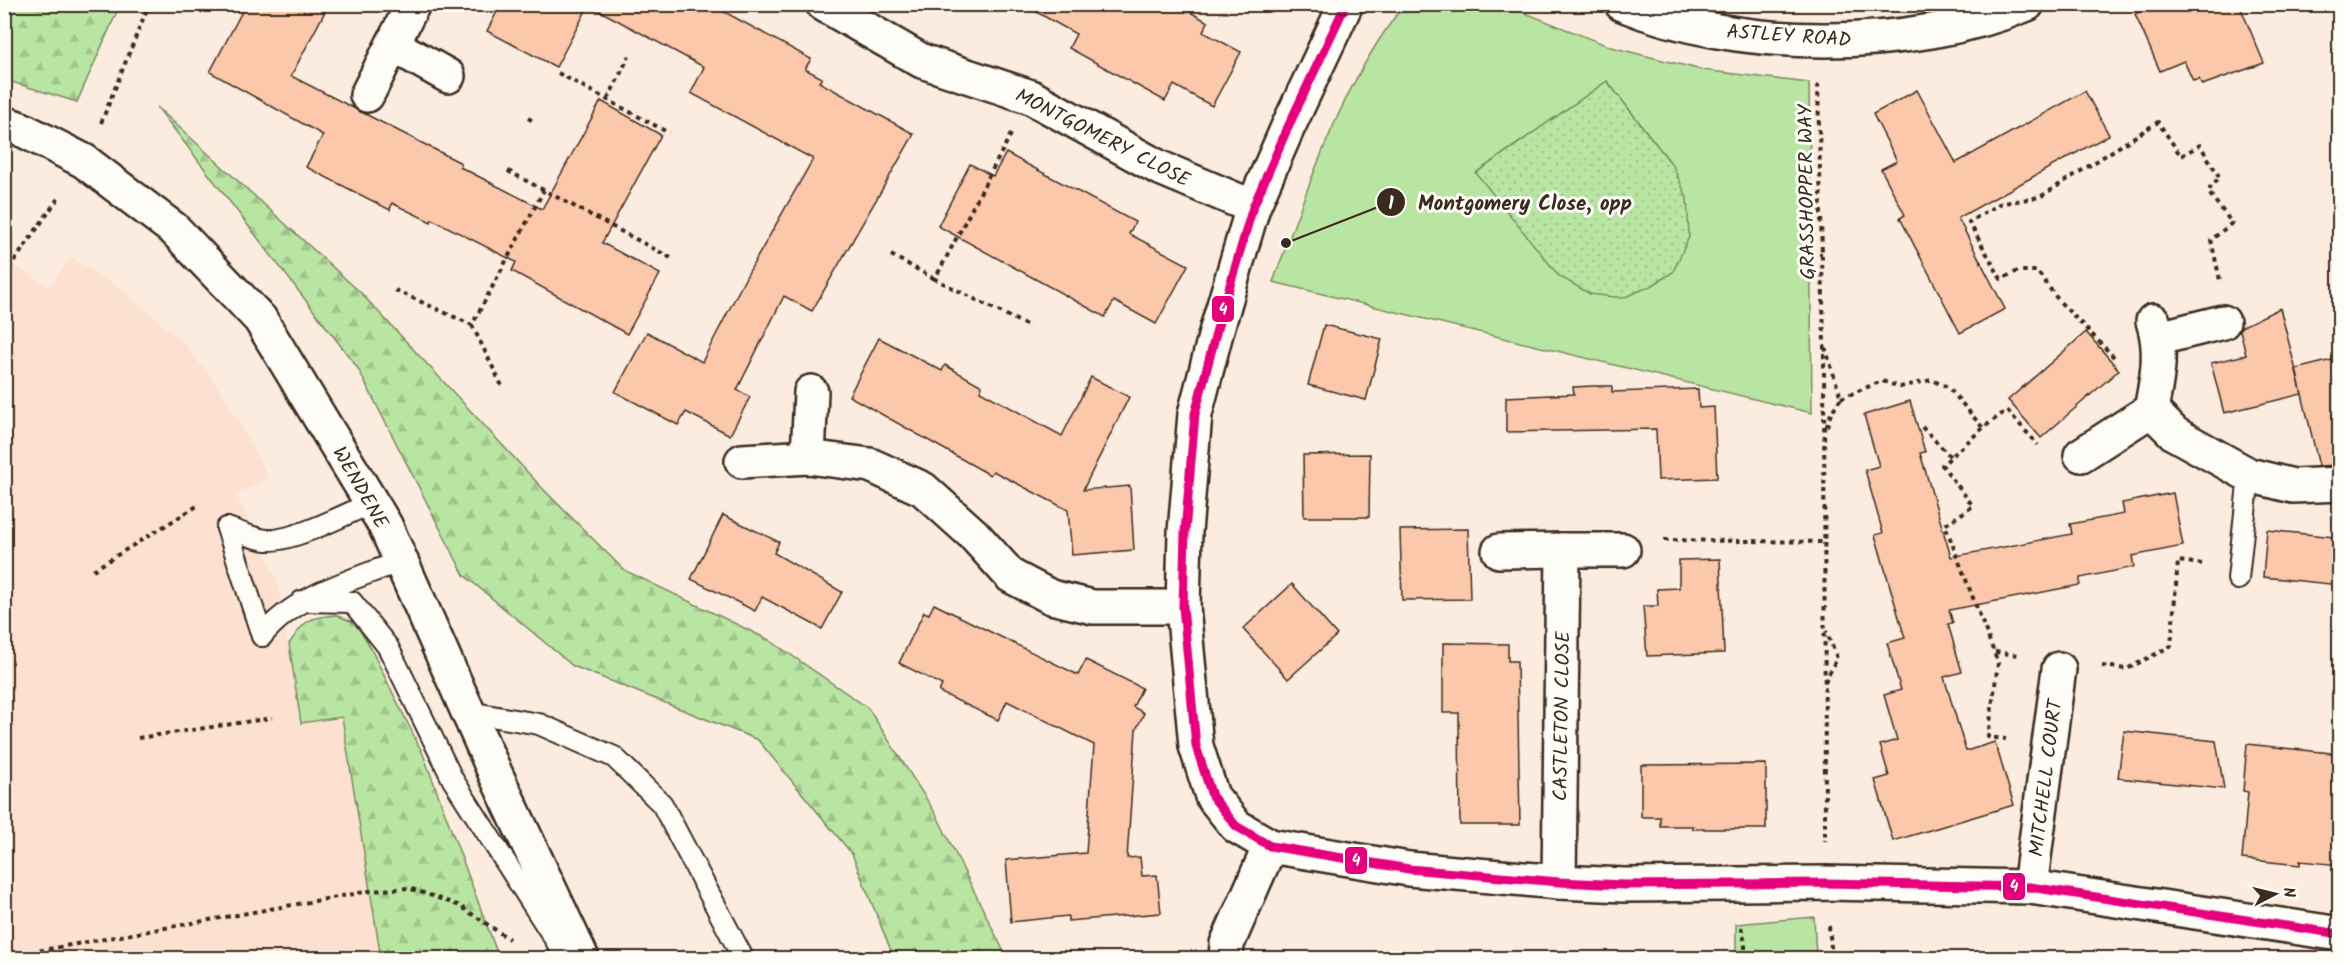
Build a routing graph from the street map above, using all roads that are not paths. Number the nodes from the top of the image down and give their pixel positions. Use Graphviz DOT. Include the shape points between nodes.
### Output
graph roads {
  1 [pos="413,4"];
  2 [pos="823,4"];
  3 [pos="1346,4"];
  4 [pos="1622,4"];
  5 [pos="2027,4"];
  6 [pos="393,45"];
  7 [pos="448,76"];
  8 [pos="367,95"];
  9 [pos="4,123"];
  10 [pos="1253,207"];
  11 [pos="2223,322"];
  12 [pos="811,392"];
  13 [pos="2154,398"];
  14 [pos="2081,455"];
  15 [pos="808,457"];
  16 [pos="742,461"];
  17 [pos="2249,476"];
  18 [pos="2340,484"];
  19 [pos="373,502"];
  20 [pos="1563,550"];
  21 [pos="1623,550"];
  22 [pos="1499,551"];
  23 [pos="401,561"];
  24 [pos="2238,573"];
  25 [pos="302,602"];
  26 [pos="1183,607"];
  27 [pos="2059,669"];
  28 [pos="468,712"];
  29 [pos="1270,846"];
  30 [pos="1559,882"];
  31 [pos="2030,887"];
  32 [pos="2340,934"];
  33 [pos="567,958"];
  34 [pos="582,958"];
  35 [pos="743,958"];
  36 [pos="1226,958"];
  1 -- 6 [label="street"];
  2 -- 10 [label="street, MONTGOMERY CLOSE" via="922,61 1031,97 1158,167"];
  3 -- 10 [label="street"];
  4 -- 5 [label="street, ASTLEY ROAD" via="1650,16 1734,34 1815,41 1922,33 2007,13"];
  6 -- 7 [label="street"];
  6 -- 8 [label="street"];
  9 -- 19 [label="street, WENDENE" via="84,161 175,230 260,319"];
  10 -- 26 [label="street" via="1195,414"];
  11 -- 13 [label="street" via="2156,329 2159,365"];
  12 -- 15 [label="street"];
  13 -- 14 [label="street"];
  13 -- 17 [label="street" via="2175,434"];
  15 -- 16 [label="street"];
  15 -- 26 [label="street" via="870,465 923,489 974,535 1011,576 1051,597 1094,607"];
  17 -- 18 [label="street" via="2293,486"];
  17 -- 24 [label="lane"];
  19 -- 23 [label="street, WENDENE"];
  19 -- 25 [label="lane" via="322,526 275,540 227,528 262,636 275,620"];
  20 -- 21 [label="street"];
  20 -- 22 [label="street"];
  20 -- 30 [label="street, CASTLETON CLOSE"];
  23 -- 25 [label="lane"];
  23 -- 28 [label="street, WENDENE"];
  25 -- 33 [label="lane" via="352,602 388,647 453,780"];
  26 -- 29 [label="street" via="1196,746 1212,796 1236,826"];
  27 -- 31 [label="street, MITCHELL COURT"];
  28 -- 34 [label="street, WENDENE"];
  28 -- 35 [label="lane" via="538,724 614,757 662,804"];
  29 -- 30 [label="street" via="1409,869"];
  29 -- 36 [label="street" via="1227,944"];
  30 -- 31 [label="street"];
  31 -- 32 [label="street"];
}
